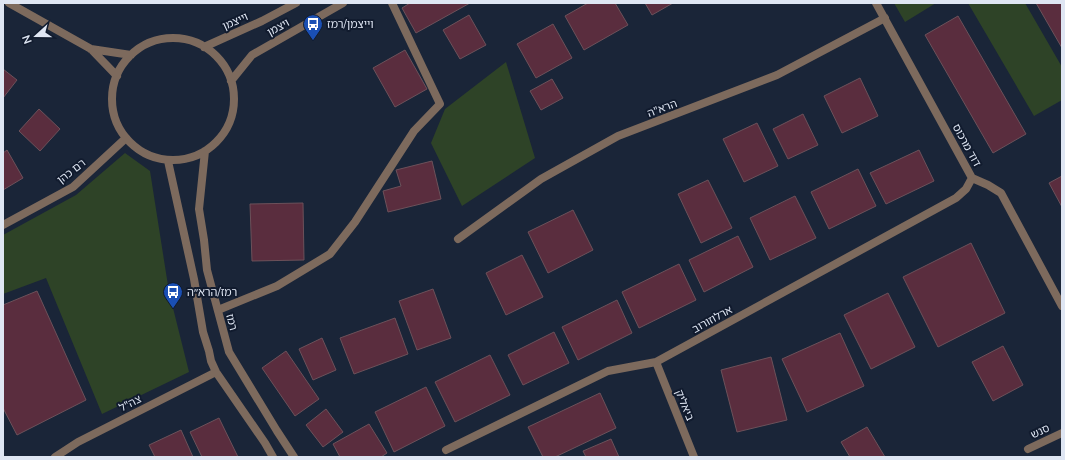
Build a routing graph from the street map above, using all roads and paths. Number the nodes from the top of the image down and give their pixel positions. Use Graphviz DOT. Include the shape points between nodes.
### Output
graph roads {
  1 [pos="9,3"];
  2 [pos="296,3"];
  3 [pos="343,3"];
  4 [pos="392,3"];
  5 [pos="876,3"];
  6 [pos="885,18"];
  7 [pos="204,47"];
  8 [pos="91,49"];
  9 [pos="131,55"];
  10 [pos="117,76"];
  11 [pos="231,81"];
  12 [pos="126,138"];
  13 [pos="205,151"];
  14 [pos="168,161"];
  15 [pos="972,178"];
  16 [pos="3,225"];
  17 [pos="458,239"];
  18 [pos="1062,306"];
  19 [pos="218,310"];
  20 [pos="656,362"];
  21 [pos="216,372"];
  22 [pos="1062,432"];
  23 [pos="1028,449"];
  24 [pos="446,450"];
  25 [pos="55,457"];
  26 [pos="273,457"];
  27 [pos="294,457"];
  28 [pos="694,457"];
  1 -- 8 [label="street"];
  2 -- 7 [label="street, וייצמן"];
  3 -- 11 [label="street, ויצמן" via="252,54"];
  4 -- 19 [label="street" via="440,104 414,131 355,222 330,254 277,286"];
  5 -- 6 [label="street, דוד מרכוס"];
  6 -- 15 [label="street, דוד מרכוס"];
  6 -- 17 [label="street, הרא\"ה" via="777,75 618,136 541,179"];
  7 -- 9 [label="street" via="177,38 161,39 145,45"];
  7 -- 11 [label="street" via="223,64"];
  8 -- 9 [label="street"];
  8 -- 10 [label="street"];
  9 -- 10 [label="street"];
  10 -- 12 [label="street" via="112,103 115,117"];
  11 -- 13 [label="street" via="234,98 232,115 224,132"];
  12 -- 14 [label="street" via="146,154"];
  12 -- 16 [label="street, רם כהן" via="73,187"];
  13 -- 14 [label="street" via="184,160"];
  13 -- 19 [label="street, רמז" via="199,209 208,270"];
  14 -- 21 [label="street" via="203,332"];
  15 -- 18 [label="street, דוד מרכוס" via="1001,193"];
  15 -- 20 [label="street, ארלוזורוב" via="966,189 956,198"];
  19 -- 27 [label="street, רמז" via="229,352"];
  20 -- 24 [label="street, ארלוזורוב" via="608,371"];
  20 -- 28 [label="street, ביאליק"];
  21 -- 25 [label="street, צה\"ל" via="78,442"];
  21 -- 26 [label="street"];
  22 -- 23 [label="street, סנש"];
}
